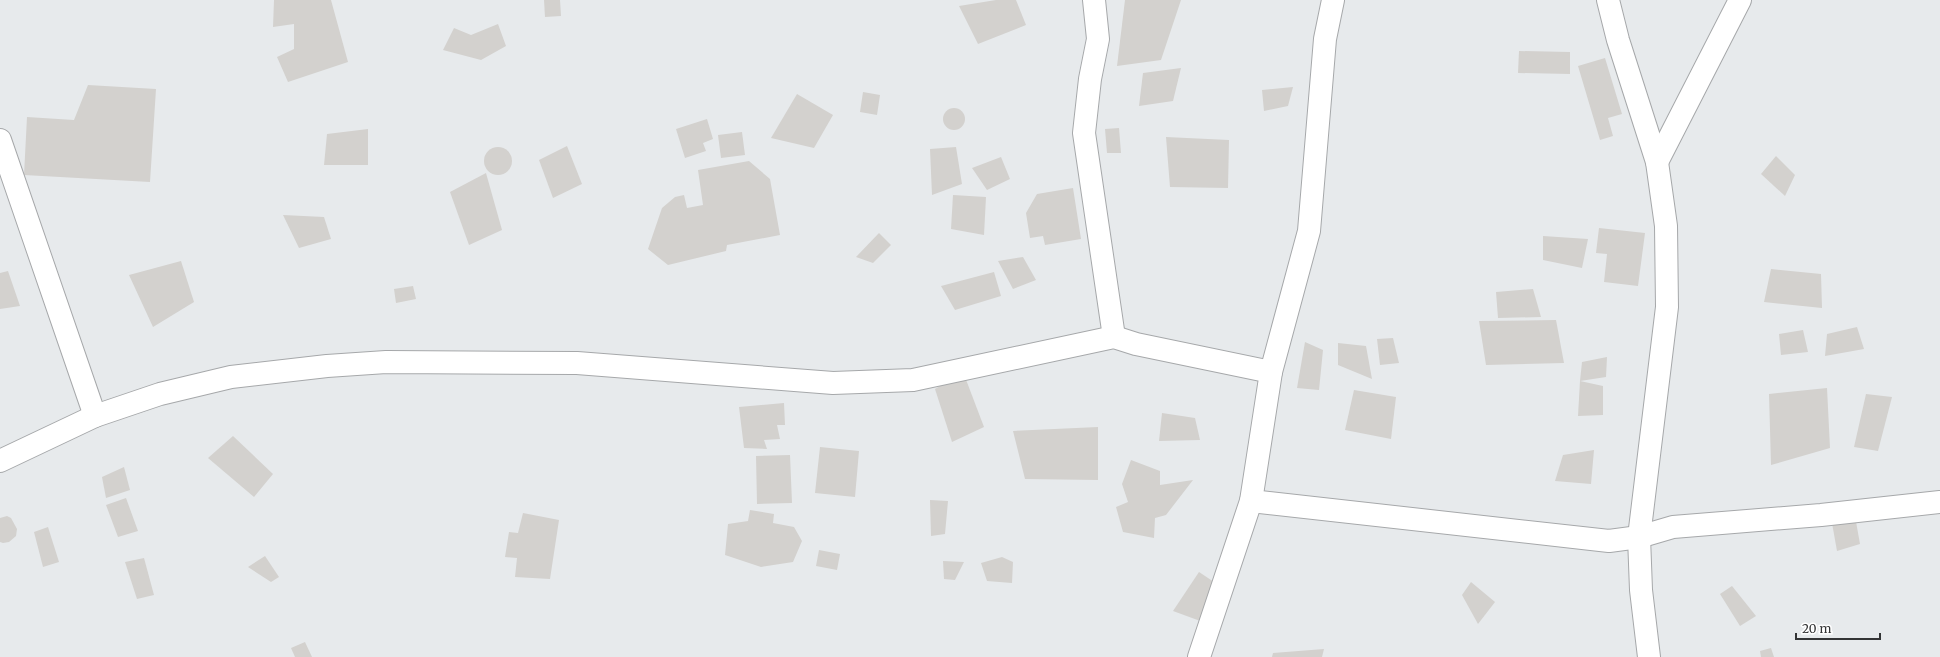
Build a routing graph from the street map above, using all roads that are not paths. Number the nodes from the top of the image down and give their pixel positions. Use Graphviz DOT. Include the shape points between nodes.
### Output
graph roads {
  1 [pos="1094,0"];
  2 [pos="1333,0"];
  3 [pos="1608,0"];
  4 [pos="1740,0"];
  5 [pos="0,140"];
  6 [pos="1657,162"];
  7 [pos="1114,337"];
  8 [pos="1271,372"];
  9 [pos="95,416"];
  10 [pos="0,461"];
  11 [pos="1251,501"];
  12 [pos="1940,502"];
  13 [pos="1638,537"];
  14 [pos="1199,657"];
  15 [pos="1649,657"];
  1 -- 7 [label="street" via="1098,39 1084,132"];
  2 -- 8 [label="street" via="1325,40 1309,231"];
  3 -- 6 [label="street" via="1618,40"];
  4 -- 6 [label="street"];
  5 -- 9 [label="street"];
  6 -- 13 [label="street" via="1666,226 1667,307"];
  7 -- 8 [label="street" via="1136,344"];
  7 -- 9 [label="street" via="913,380 833,383 577,363 386,362 231,377 160,394"];
  8 -- 11 [label="street"];
  9 -- 10 [label="street"];
  11 -- 13 [label="street" via="1609,541"];
  11 -- 14 [label="street"];
  12 -- 13 [label="street" via="1821,515 1673,526"];
  13 -- 15 [label="street"];
}
